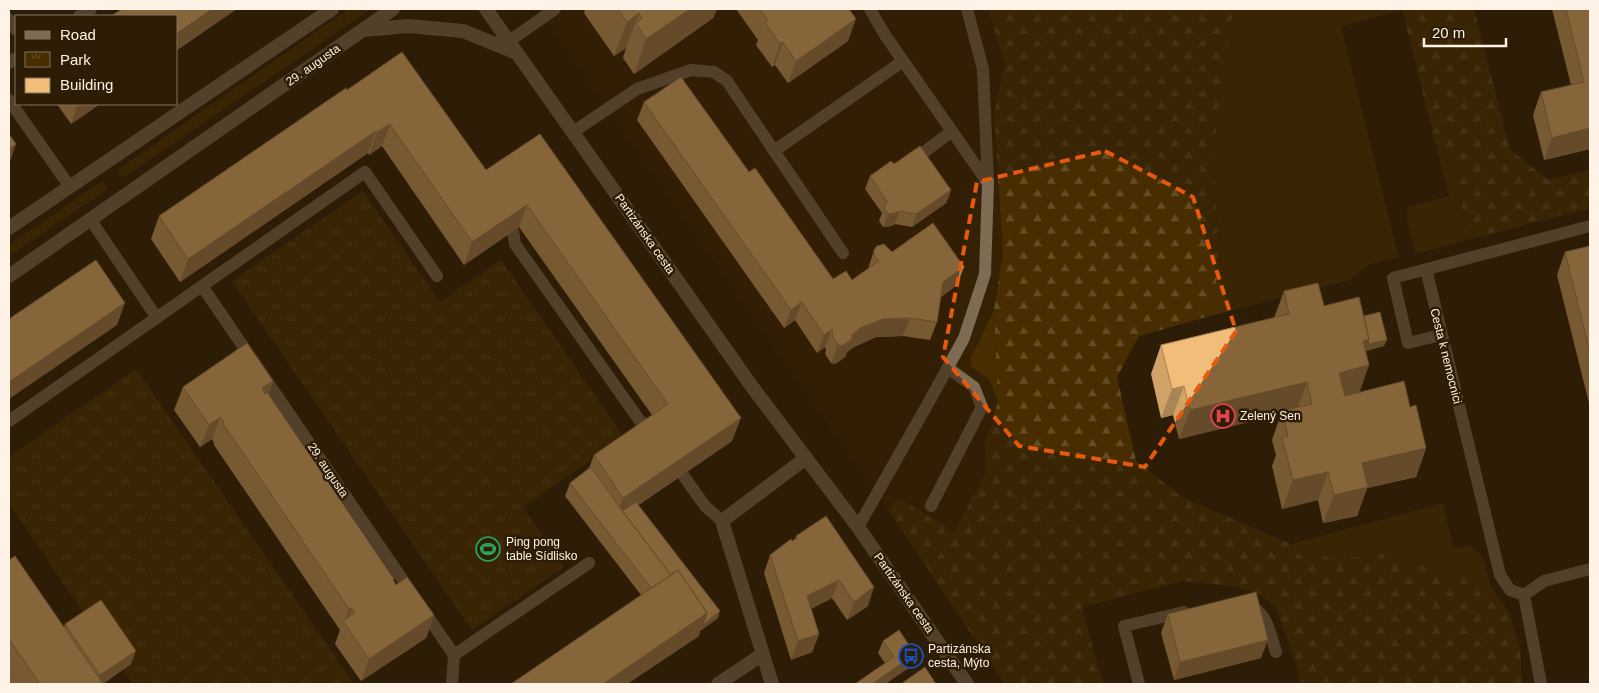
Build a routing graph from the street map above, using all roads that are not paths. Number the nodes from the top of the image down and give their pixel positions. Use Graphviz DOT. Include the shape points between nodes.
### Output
graph roads {
  1 [pos="332,9"];
  2 [pos="393,9"];
  3 [pos="486,9"];
  4 [pos="556,9"];
  5 [pos="870,9"];
  6 [pos="967,9"];
  7 [pos="363,30"];
  8 [pos="509,41"];
  9 [pos="518,54"];
  10 [pos="903,61"];
  11 [pos="9,100"];
  12 [pos="952,131"];
  13 [pos="573,132"];
  14 [pos="774,151"];
  15 [pos="919,156"];
  16 [pos="988,183"];
  17 [pos="70,187"];
  18 [pos="90,219"];
  19 [pos="1590,226"];
  20 [pos="9,228"];
  21 [pos="513,231"];
  22 [pos="843,253"];
  23 [pos="1426,269"];
  24 [pos="9,276"];
  25 [pos="437,276"];
  26 [pos="202,286"];
  27 [pos="157,318"];
  28 [pos="1441,335"];
  29 [pos="948,368"];
  30 [pos="9,421"];
  31 [pos="653,432"];
  32 [pos="806,458"];
  33 [pos="683,475"];
  34 [pos="930,506"];
  35 [pos="722,522"];
  36 [pos="858,527"];
  37 [pos="589,563"];
  38 [pos="1590,569"];
  39 [pos="1524,595"];
  40 [pos="1231,604"];
  41 [pos="1193,609"];
  42 [pos="1276,652"];
  43 [pos="763,654"];
  44 [pos="454,655"];
  45 [pos="452,684"];
  46 [pos="718,684"];
  47 [pos="772,684"];
  48 [pos="967,684"];
  49 [pos="1140,684"];
  50 [pos="1541,684"];
  1 -- 17 [label="street"];
  2 -- 7 [label="street, 29. augusta"];
  3 -- 8 [label="street, Partizánska cesta"];
  4 -- 8 [label="lane"];
  5 -- 10 [label="lane"];
  6 -- 16 [label="lane" via="983,69"];
  7 -- 9 [label="street, 29. augusta" via="408,26 463,31"];
  7 -- 18 [label="street, 29. augusta"];
  8 -- 9 [label="street, Partizánska cesta"];
  9 -- 13 [label="street, Partizánska cesta"];
  10 -- 12 [label="lane"];
  10 -- 14 [label="lane"];
  11 -- 17 [label="lane"];
  12 -- 15 [label="lane"];
  12 -- 16 [label="lane"];
  13 -- 14 [label="lane" via="637,89 691,70 714,72 727,81"];
  13 -- 32 [label="street, Partizánska cesta" via="747,380"];
  14 -- 22 [label="lane"];
  16 -- 29 [label="lane" via="985,274 964,338"];
  17 -- 20 [label="street"];
  18 -- 24 [label="street, 29. augusta"];
  18 -- 27 [label="lane"];
  19 -- 23 [label="lane"];
  21 -- 31 [label="lane" via="515,244 640,421"];
  23 -- 28 [label="lane, Cesta k nemocnici"];
  23 -- 28 [label="lane" via="1393,278 1408,343"];
  25 -- 26 [label="lane" via="365,172"];
  26 -- 27 [label="lane"];
  26 -- 44 [label="lane, 29. augusta"];
  27 -- 30 [label="lane"];
  28 -- 39 [label="lane, Cesta k nemocnici" via="1500,576 1510,590"];
  29 -- 34 [label="lane" via="974,387 982,407"];
  29 -- 36 [label="lane"];
  32 -- 35 [label="street"];
  32 -- 36 [label="street, Partizánska cesta"];
  33 -- 35 [label="lane"];
  35 -- 43 [label="street"];
  36 -- 48 [label="street, Partizánska cesta"];
  37 -- 44 [label="lane"];
  38 -- 39 [label="lane" via="1544,581"];
  39 -- 50 [label="lane"];
  40 -- 42 [label="lane" via="1248,605 1259,610 1265,618"];
  41 -- 49 [label="lane" via="1124,626"];
  43 -- 46 [label="street"];
  43 -- 47 [label="street"];
  44 -- 45 [label="lane"];
}
